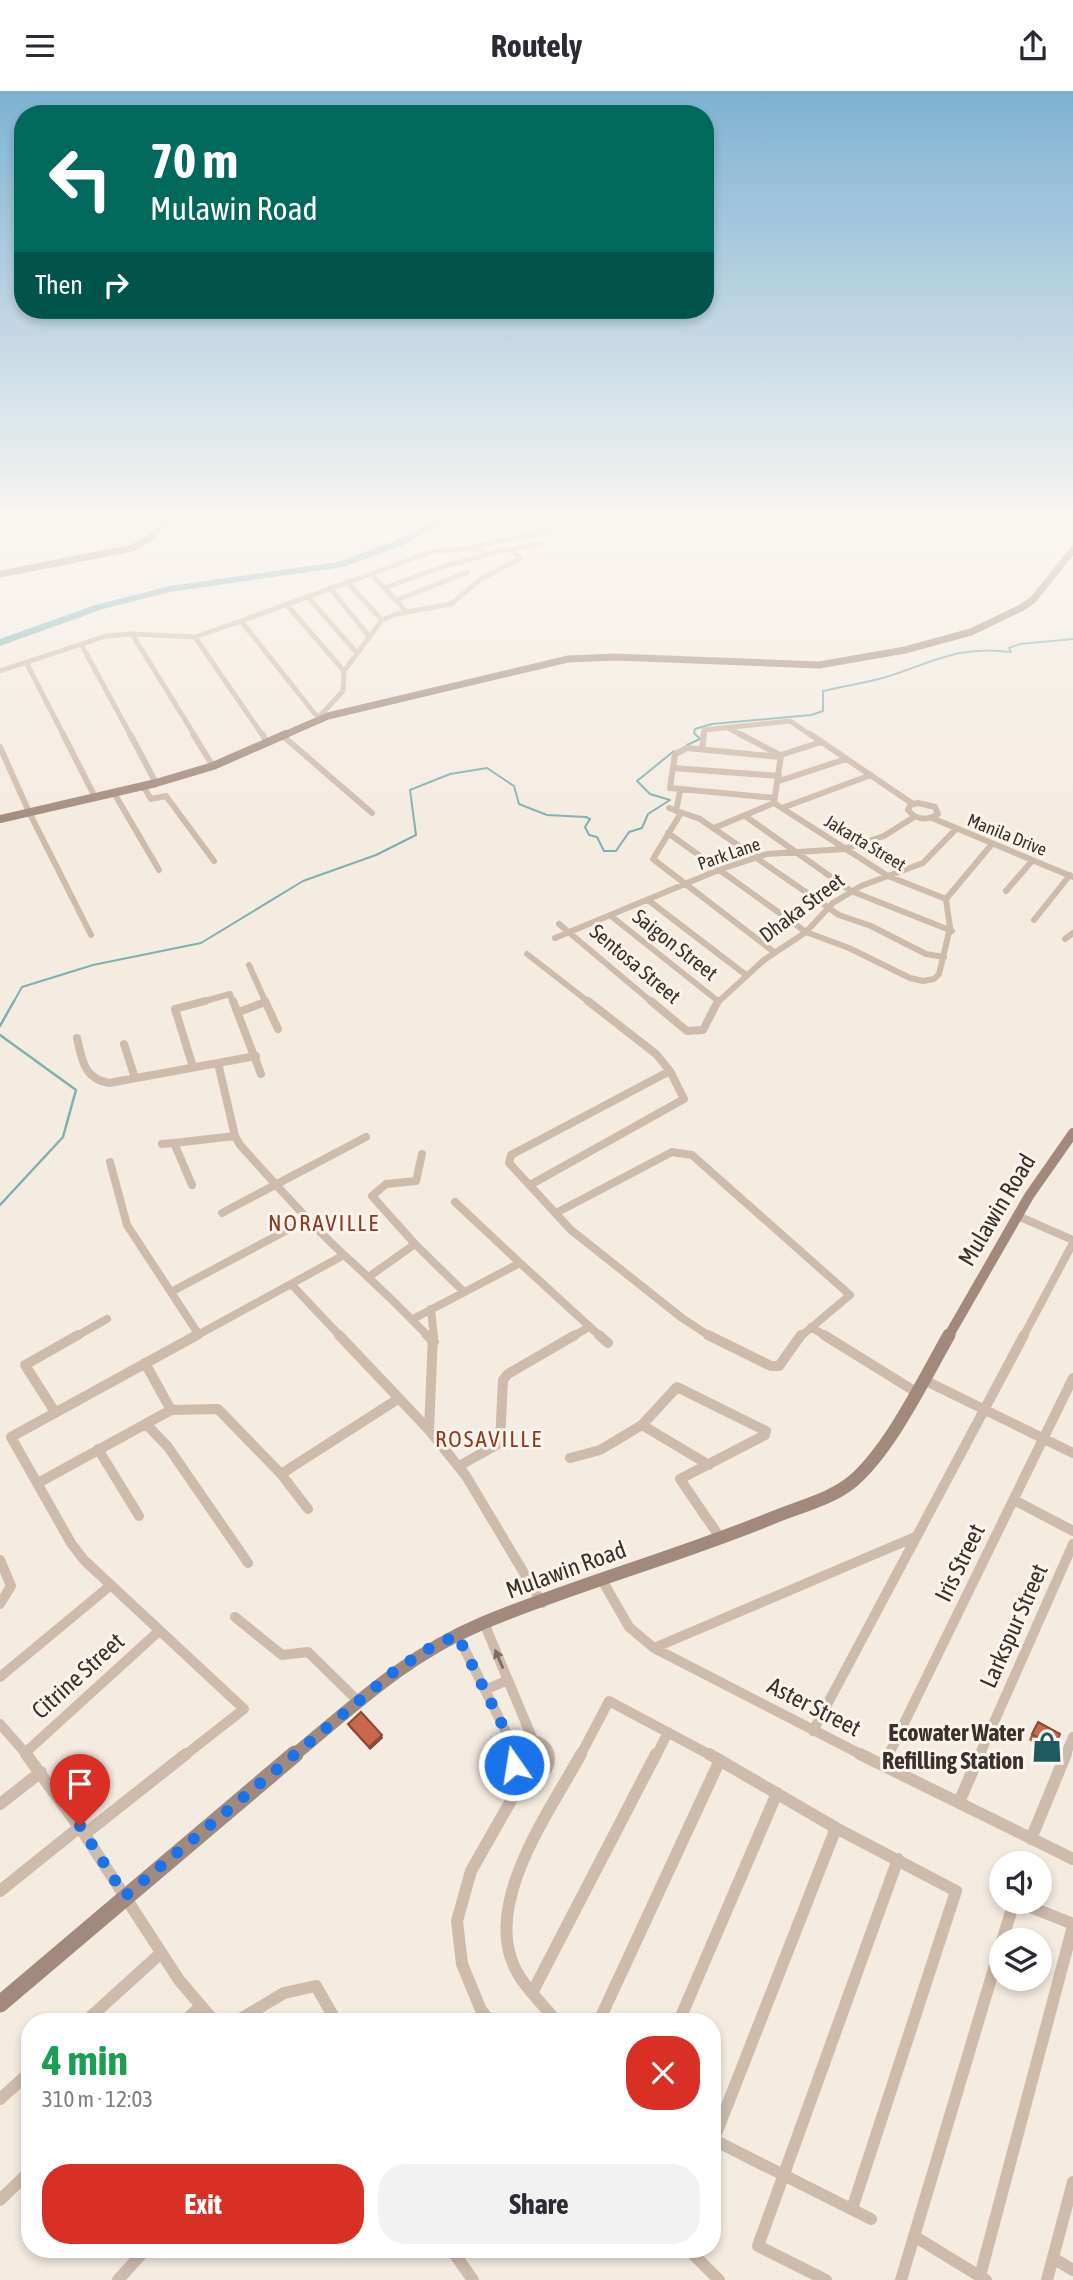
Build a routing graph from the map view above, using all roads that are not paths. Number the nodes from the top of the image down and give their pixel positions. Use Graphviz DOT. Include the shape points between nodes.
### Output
graph roads {
  1 [pos="232,624"];
  2 [pos="244,624"];
  3 [pos="303,624"];
  4 [pos="332,624"];
  5 [pos="359,624"];
  6 [pos="378,624"];
  7 [pos="987,624"];
  8 [pos="132,634"];
  9 [pos="368,635"];
  10 [pos="195,637"];
  11 [pos="81,644"];
  12 [pos="356,652"];
  13 [pos="27,664"];
  14 [pos="0,671"];
  15 [pos="344,671"];
  16 [pos="321,717"];
  17 [pos="729,728"];
  18 [pos="283,736"];
  19 [pos="821,742"];
  20 [pos="268,743"];
  21 [pos="0,747"];
  22 [pos="702,749"];
  23 [pos="780,756"];
  24 [pos="846,759"];
  25 [pos="213,766"];
  26 [pos="673,768"];
  27 [pos="870,775"];
  28 [pos="779,779"];
  29 [pos="156,783"];
  30 [pos="143,786"];
  31 [pos="680,791"];
  32 [pos="114,793"];
  33 [pos="95,797"];
  34 [pos="775,801"];
  35 [pos="913,803"];
  36 [pos="782,808"];
  37 [pos="675,811"];
  38 [pos="29,812"];
  39 [pos="372,813"];
  40 [pos="745,816"];
  41 [pos="914,817"];
  42 [pos="932,818"];
  43 [pos="0,819"];
  44 [pos="714,828"];
  45 [pos="955,830"];
  46 [pos="668,833"];
  47 [pos="992,844"];
  48 [pos="844,849"];
  49 [pos="800,853"];
  50 [pos="756,858"];
  51 [pos="1032,860"];
  52 [pos="214,861"];
  53 [pos="721,869"];
  54 [pos="159,870"];
  55 [pos="888,876"];
  56 [pos="1072,876"];
  57 [pos="685,884"];
  58 [pos="852,891"];
  59 [pos="1006,891"];
  60 [pos="946,899"];
  61 [pos="648,900"];
  62 [pos="828,908"];
  63 [pos="611,916"];
  64 [pos="1034,920"];
  65 [pos="559,924"];
  66 [pos="952,931"];
  67 [pos="806,932"];
  68 [pos="570,933"];
  69 [pos="1073,933"];
  70 [pos="91,935"];
  71 [pos="555,938"];
  72 [pos="1065,939"];
  73 [pos="774,952"];
  74 [pos="527,954"];
  75 [pos="944,957"];
  76 [pos="249,965"];
  77 [pos="746,975"];
  78 [pos="718,1001"];
  79 [pos="265,1002"];
  80 [pos="239,1013"];
  81 [pos="278,1028"];
  82 [pos="687,1031"];
  83 [pos="77,1038"];
  84 [pos="124,1044"];
  85 [pos="256,1056"];
  86 [pos="218,1063"];
  87 [pos="193,1067"];
  88 [pos="670,1071"];
  89 [pos="261,1074"];
  90 [pos="135,1078"];
  91 [pos="1073,1133"];
  92 [pos="235,1136"];
  93 [pos="366,1137"];
  94 [pos="174,1143"];
  95 [pos="162,1144"];
  96 [pos="422,1154"];
  97 [pos="110,1162"];
  98 [pos="192,1185"];
  99 [pos="279,1185"];
  100 [pos="530,1185"];
  101 [pos="455,1202"];
  102 [pos="222,1213"];
  103 [pos="556,1213"];
  104 [pos="1018,1216"];
  105 [pos="308,1219"];
  106 [pos="1073,1242"];
  107 [pos="415,1244"];
  108 [pos="344,1255"];
  109 [pos="520,1263"];
  110 [pos="370,1276"];
  111 [pos="292,1285"];
  112 [pos="171,1291"];
  113 [pos="464,1291"];
  114 [pos="431,1309"];
  115 [pos="107,1319"];
  116 [pos="414,1319"];
  117 [pos="589,1327"];
  118 [pos="811,1327"];
  119 [pos="199,1335"];
  120 [pos="434,1342"];
  121 [pos="608,1343"];
  122 [pos="145,1363"];
  123 [pos="1073,1378"];
  124 [pos="920,1386"];
  125 [pos="398,1399"];
  126 [pos="172,1410"];
  127 [pos="983,1410"];
  128 [pos="55,1412"];
  129 [pos="146,1423"];
  130 [pos="642,1426"];
  131 [pos="429,1430"];
  132 [pos="1043,1438"];
  133 [pos="98,1449"];
  134 [pos="1073,1453"];
  135 [pos="570,1458"];
  136 [pos="709,1465"];
  137 [pos="459,1467"];
  138 [pos="281,1474"];
  139 [pos="38,1483"];
  140 [pos="1014,1500"];
  141 [pos="308,1509"];
  142 [pos="139,1516"];
  143 [pos="1073,1531"];
  144 [pos="915,1537"];
  145 [pos="721,1539"];
  146 [pos="1073,1544"];
  147 [pos="0,1560"];
  148 [pos="248,1563"];
  149 [pos="602,1580"];
  150 [pos="111,1585"];
  151 [pos="0,1604"];
  152 [pos="542,1604"];
  153 [pos="234,1617"];
  154 [pos="484,1623"];
  155 [pos="159,1631"];
  156 [pos="457,1635"];
  157 [pos="654,1648"];
  158 [pos="0,1677"];
  159 [pos="508,1680"];
  160 [pos="485,1690"];
  161 [pos="359,1702"];
  162 [pos="1,1727"];
  163 [pos="813,1731"];
  164 [pos="668,1732"];
  165 [pos="1073,1737"];
  166 [pos="533,1740"];
  167 [pos="515,1750"];
  168 [pos="26,1752"];
  169 [pos="720,1760"];
  170 [pos="884,1765"];
  171 [pos="41,1772"];
  172 [pos="525,1776"];
  173 [pos="777,1793"];
  174 [pos="959,1802"];
  175 [pos="0,1804"];
  176 [pos="835,1828"];
  177 [pos="83,1830"];
  178 [pos="1031,1839"];
  179 [pos="898,1859"];
  180 [pos="1073,1859"];
  181 [pos="0,1891"];
  182 [pos="125,1896"];
  183 [pos="1046,1914"];
  184 [pos="1073,1925"];
  185 [pos="162,1953"];
  186 [pos="989,1986"];
  187 [pos="532,1993"];
  188 [pos="0,2004"];
  189 [pos="200,2007"];
  190 [pos="95,2013"];
  191 [pos="194,2013"];
  192 [pos="206,2013"];
  193 [pos="250,2013"];
  194 [pos="331,2013"];
  195 [pos="483,2013"];
  196 [pos="549,2013"];
  197 [pos="603,2013"];
  198 [pos="682,2013"];
  199 [pos="21,2081"];
  200 [pos="0,2099"];
  201 [pos="721,2121"];
  202 [pos="721,2145"];
  203 [pos="785,2173"];
  204 [pos="21,2180"];
  205 [pos="1072,2189"];
  206 [pos="0,2200"];
  207 [pos="852,2209"];
  208 [pos="871,2219"];
  209 [pos="914,2236"];
  210 [pos="1053,2257"];
  211 [pos="138,2258"];
  212 [pos="457,2258"];
  213 [pos="697,2258"];
  214 [pos="1073,2270"];
  215 [pos="983,2278"];
  216 [pos="118,2280"];
  217 [pos="472,2280"];
  218 [pos="719,2280"];
  219 [pos="826,2280"];
  220 [pos="901,2280"];
  221 [pos="1048,2280"];
  1 -- 10 [label="street"];
  2 -- 16 [label="street"];
  3 -- 15 [label="street"];
  4 -- 12 [label="street"];
  5 -- 9 [label="street"];
  6 -- 9 [label="street"];
  7 -- 16 [label="street" via="905,650 818,665 585,657"];
  8 -- 10 [label="street"];
  8 -- 11 [label="street"];
  8 -- 25 [label="street"];
  9 -- 12 [label="street"];
  10 -- 20 [label="street"];
  11 -- 13 [label="street"];
  11 -- 29 [label="street"];
  12 -- 15 [label="street"];
  13 -- 14 [label="street"];
  13 -- 33 [label="street"];
  15 -- 16 [label="street" via="343,691"];
  16 -- 18 [label="street"];
  17 -- 19 [label="street" via="790,722"];
  17 -- 22 [label="street" via="704,730"];
  17 -- 23 [label="street"];
  18 -- 20 [label="street"];
  18 -- 39 [label="street"];
  19 -- 23 [label="street"];
  19 -- 24 [label="street"];
  20 -- 25 [label="street"];
  21 -- 38 [label="street"];
  22 -- 23 [label="street"];
  22 -- 26 [label="street" via="687,748 675,754"];
  23 -- 28 [label="street"];
  24 -- 27 [label="street"];
  24 -- 28 [label="street"];
  25 -- 29 [label="street"];
  26 -- 28 [label="street"];
  26 -- 31 [label="street" via="670,787"];
  27 -- 35 [label="street"];
  27 -- 36 [label="street"];
  28 -- 34 [label="street"];
  29 -- 30 [label="street"];
  30 -- 32 [label="street"];
  30 -- 52 [label="street" via="151,799 166,796"];
  31 -- 34 [label="street"];
  31 -- 37 [label="street"];
  32 -- 33 [label="street"];
  32 -- 54 [label="street"];
  33 -- 38 [label="street"];
  34 -- 36 [label="street, Jakarta Street"];
  34 -- 40 [label="street"];
  35 -- 41 [label="street" via="908,810"];
  35 -- 42 [label="street" via="935,807 938,814"];
  36 -- 48 [label="street, Jakarta Street"];
  37 -- 44 [label="street" via="700,818"];
  37 -- 46 [label="street"];
  38 -- 43 [label="street"];
  38 -- 70 [label="street"];
  40 -- 44 [label="street"];
  40 -- 49 [label="street"];
  41 -- 42 [label="street"];
  41 -- 48 [label="street, Park Lane" via="884,837"];
  42 -- 45 [label="street, Manila Drive"];
  44 -- 50 [label="street"];
  45 -- 47 [label="street, Manila Drive"];
  45 -- 55 [label="street, Dhaka Street" via="923,863"];
  46 -- 53 [label="street"];
  46 -- 57 [label="street" via="653,859"];
  47 -- 51 [label="street, Manila Drive"];
  47 -- 60 [label="street"];
  48 -- 49 [label="street, Park Lane"];
  48 -- 55 [label="street, Jakarta Street"];
  49 -- 50 [label="street, Park Lane"];
  49 -- 58 [label="street"];
  50 -- 53 [label="street, Park Lane"];
  50 -- 62 [label="street"];
  51 -- 56 [label="street, Manila Drive"];
  51 -- 59 [label="street"];
  53 -- 57 [label="street, Park Lane"];
  53 -- 67 [label="street"];
  55 -- 58 [label="street, Dhaka Street"];
  55 -- 60 [label="street, Jakarta Street"];
  56 -- 64 [label="street"];
  57 -- 61 [label="street, Park Lane"];
  57 -- 73 [label="street"];
  58 -- 62 [label="street, Dhaka Street"];
  58 -- 66 [label="street"];
  60 -- 66 [label="street"];
  61 -- 63 [label="street, Park Lane"];
  61 -- 77 [label="street"];
  62 -- 67 [label="street, Dhaka Street"];
  62 -- 75 [label="street" via="926,954"];
  63 -- 68 [label="street, Park Lane"];
  63 -- 78 [label="street, Saigon Street"];
  65 -- 68 [label="street, Sentosa Street"];
  66 -- 75 [label="street"];
  67 -- 73 [label="street, Dhaka Street"];
  67 -- 75 [label="street" via="923,981 939,974"];
  68 -- 71 [label="street, Park Lane"];
  68 -- 82 [label="street, Sentosa Street"];
  69 -- 72 [label="street"];
  73 -- 77 [label="street, Dhaka Street"];
  74 -- 88 [label="street" via="656,1055"];
  76 -- 79 [label="street"];
  77 -- 78 [label="street, Dhaka Street"];
  78 -- 82 [label="street, Dhaka Street" via="703,1030"];
  79 -- 80 [label="street"];
  79 -- 81 [label="street"];
  80 -- 85 [label="street"];
  80 -- 87 [label="street" via="230,993 174,1009"];
  83 -- 90 [label="street" via="83,1069 90,1078 109,1083"];
  84 -- 90 [label="street"];
  85 -- 86 [label="street"];
  85 -- 89 [label="street"];
  86 -- 87 [label="street"];
  86 -- 92 [label="street"];
  87 -- 90 [label="street"];
  88 -- 100 [label="street" via="684,1094 681,1102"];
  88 -- 100 [label="street" via="511,1155 509,1163"];
  91 -- 104 [label="street, Mulawin Road"];
  92 -- 94 [label="street"];
  92 -- 99 [label="street"];
  93 -- 99 [label="street"];
  94 -- 95 [label="street"];
  94 -- 98 [label="street"];
  96 -- 107 [label="street" via="416,1181 393,1180 372,1196"];
  97 -- 112 [label="street" via="127,1225"];
  99 -- 102 [label="street"];
  99 -- 105 [label="street"];
  100 -- 103 [label="street"];
  101 -- 109 [label="street"];
  103 -- 118 [label="street" via="682,1318 771,1366 786,1360"];
  103 -- 118 [label="street" via="672,1152 692,1155 850,1295"];
  104 -- 106 [label="street"];
  104 -- 124 [label="street, Mulawin Road"];
  105 -- 108 [label="street"];
  105 -- 112 [label="street"];
  106 -- 127 [label="street"];
  107 -- 110 [label="street"];
  107 -- 113 [label="street"];
  108 -- 110 [label="street"];
  108 -- 111 [label="street"];
  109 -- 113 [label="street"];
  109 -- 117 [label="street"];
  110 -- 116 [label="street"];
  111 -- 119 [label="street"];
  111 -- 125 [label="street"];
  112 -- 119 [label="street"];
  113 -- 114 [label="street"];
  114 -- 116 [label="street"];
  114 -- 120 [label="street"];
  115 -- 128 [label="street" via="25,1365"];
  116 -- 120 [label="street"];
  117 -- 121 [label="street"];
  117 -- 137 [label="street" via="508,1374 503,1380 500,1443"];
  118 -- 124 [label="street"];
  119 -- 122 [label="street"];
  120 -- 131 [label="street"];
  122 -- 126 [label="street"];
  122 -- 128 [label="street"];
  123 -- 132 [label="street, Iris Street"];
  124 -- 127 [label="street"];
  124 -- 145 [label="street, Mulawin Road" via="859,1478"];
  125 -- 131 [label="street"];
  125 -- 138 [label="street"];
  126 -- 129 [label="street"];
  126 -- 138 [label="street" via="218,1409"];
  127 -- 132 [label="street"];
  127 -- 144 [label="street"];
  128 -- 139 [label="street" via="11,1437"];
  129 -- 133 [label="street"];
  129 -- 148 [label="street" via="168,1447"];
  130 -- 135 [label="street" via="600,1450"];
  130 -- 136 [label="street"];
  130 -- 136 [label="street" via="677,1387 766,1431"];
  131 -- 137 [label="street"];
  132 -- 134 [label="street"];
  132 -- 140 [label="street, Iris Street"];
  133 -- 139 [label="street"];
  133 -- 142 [label="street"];
  136 -- 145 [label="street" via="680,1479"];
  137 -- 152 [label="street"];
  138 -- 141 [label="street"];
  139 -- 150 [label="street" via="71,1543"];
  140 -- 143 [label="street"];
  140 -- 170 [label="street, Iris Street"];
  144 -- 157 [label="street"];
  144 -- 163 [label="street"];
  145 -- 149 [label="street, Mulawin Road"];
  146 -- 174 [label="street, Larkspur Street"];
  147 -- 151 [label="street" via="11,1586"];
  149 -- 152 [label="street, Mulawin Road"];
  149 -- 157 [label="street, Aster Street" via="623,1622 633,1635"];
  150 -- 155 [label="street"];
  150 -- 158 [label="street"];
  152 -- 154 [label="street, Mulawin Road"];
  153 -- 161 [label="street" via="282,1654 308,1652 318,1658"];
  154 -- 156 [label="street, Mulawin Road"];
  159 -- 154 [label="street, one-way"];
  155 -- 168 [label="street, Citrine Street"];
  155 -- 177 [label="street" via="244,1709"];
  156 -- 160 [label="street"];
  156 -- 161 [label="street, Mulawin Road" via="396,1670"];
  157 -- 163 [label="street, Aster Street"];
  159 -- 160 [label="street"];
  159 -- 166 [label="street"];
  160 -- 167 [label="street"];
  161 -- 182 [label="street, Mulawin Road"];
  162 -- 168 [label="street"];
  163 -- 170 [label="street, Aster Street"];
  164 -- 169 [label="street"];
  164 -- 187 [label="street"];
  164 -- 187 [label="street" via="609,1702 515,1877 506,1912 507,1942 513,1966"];
  165 -- 178 [label="street"];
  166 -- 167 [label="street" via="522,1742"];
  166 -- 172 [label="street" via="546,1747 549,1762 540,1775"];
  167 -- 172 [label="street" via="514,1765"];
  168 -- 171 [label="street"];
  169 -- 173 [label="street"];
  169 -- 197 [label="street"];
  170 -- 174 [label="street, Aster Street"];
  171 -- 175 [label="street"];
  171 -- 177 [label="street"];
  172 -- 195 [label="street" via="471,1871 457,1921 462,1964"];
  173 -- 176 [label="street"];
  173 -- 198 [label="street"];
  174 -- 178 [label="street, Aster Street"];
  176 -- 179 [label="street"];
  176 -- 201 [label="street"];
  177 -- 181 [label="street"];
  177 -- 182 [label="street"];
  178 -- 180 [label="street, Aster Street"];
  179 -- 203 [label="street"];
  179 -- 207 [label="street" via="956,1891"];
  182 -- 185 [label="street"];
  182 -- 188 [label="street, Mulawin Road"];
  183 -- 184 [label="street"];
  184 -- 215 [label="street"];
  185 -- 189 [label="street"];
  185 -- 190 [label="street"];
  186 -- 209 [label="street"];
  187 -- 196 [label="street"];
  189 -- 191 [label="street"];
  189 -- 192 [label="street"];
  193 -- 194 [label="street" via="284,1992 316,1986"];
  199 -- 200 [label="street"];
  202 -- 203 [label="street"];
  203 -- 207 [label="street"];
  203 -- 219 [label="street" via="758,2246"];
  204 -- 206 [label="street"];
  205 -- 210 [label="street"];
  207 -- 208 [label="street"];
  209 -- 215 [label="street"];
  209 -- 220 [label="street"];
  210 -- 214 [label="street"];
  210 -- 221 [label="street"];
  211 -- 216 [label="street"];
  212 -- 217 [label="street"];
  213 -- 218 [label="street"];
}
